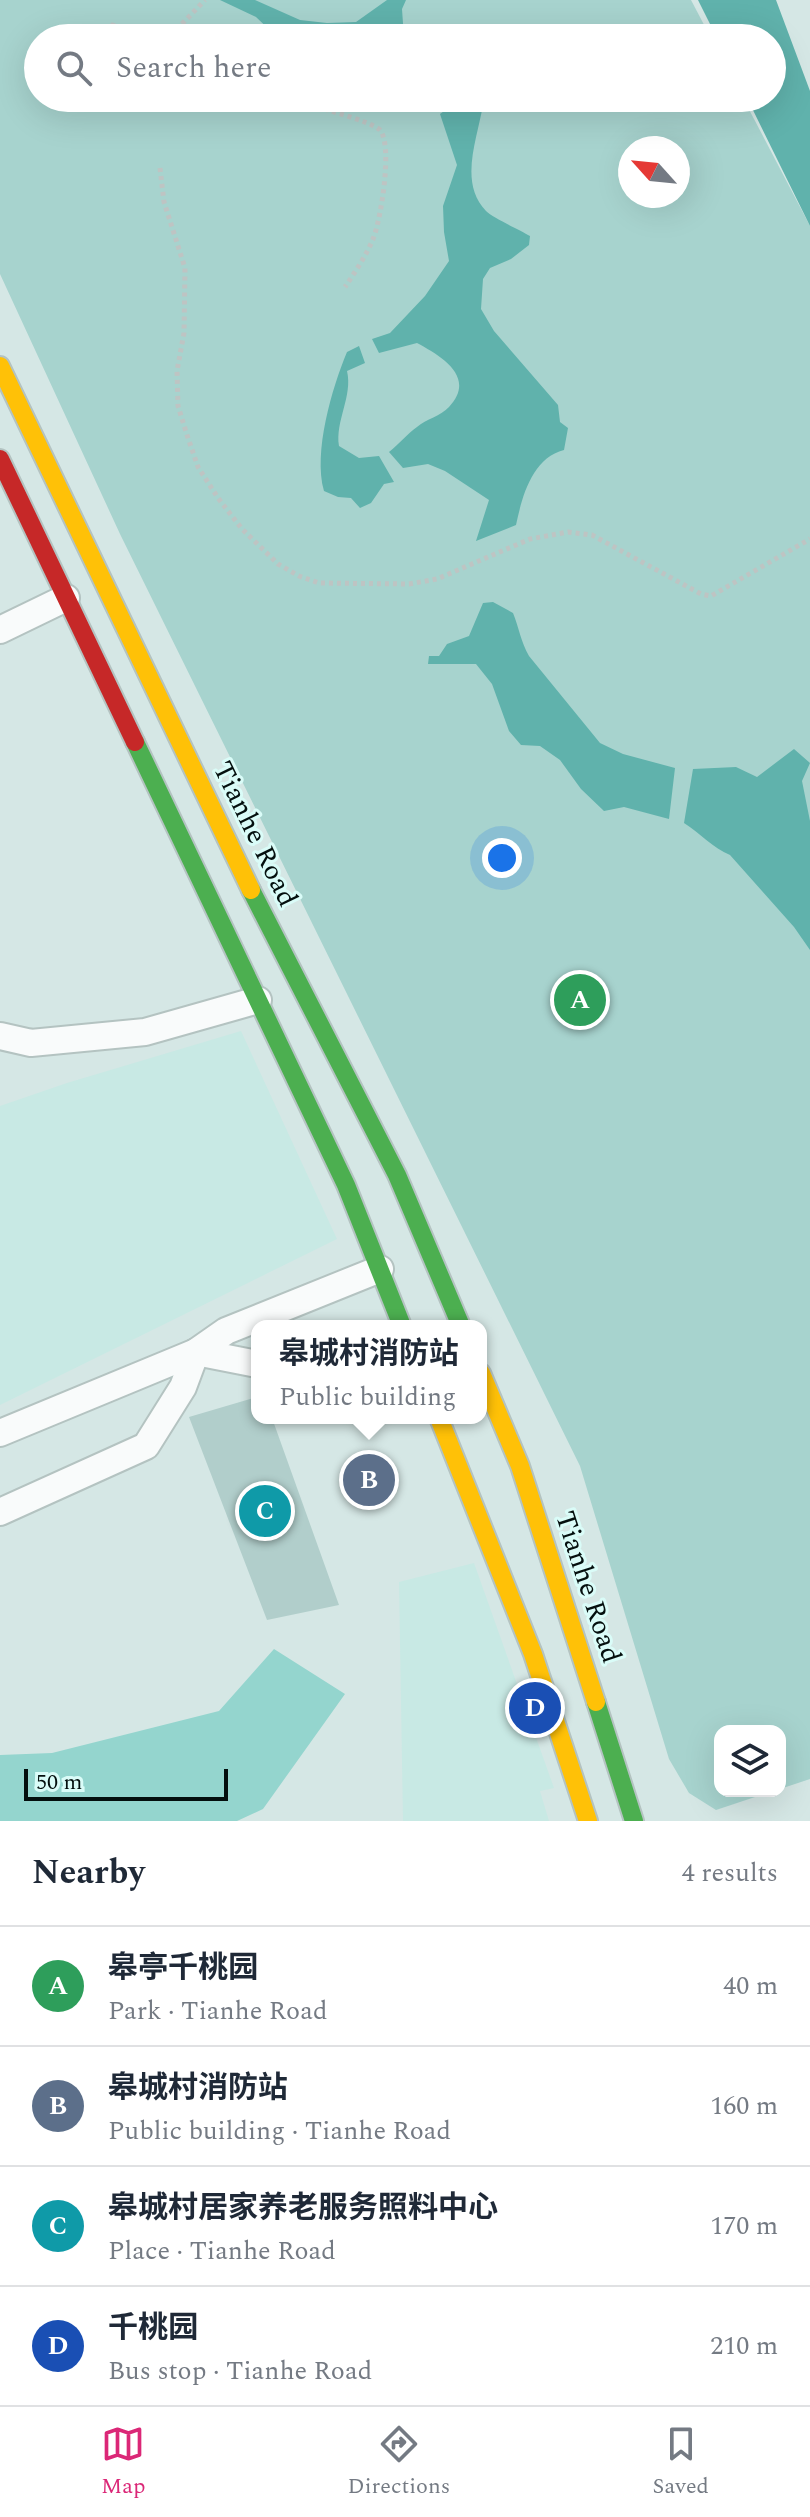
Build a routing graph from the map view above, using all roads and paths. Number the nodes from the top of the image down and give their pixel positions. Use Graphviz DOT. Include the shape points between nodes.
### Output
graph roads {
  1 [pos="205,0"];
  2 [pos="182,24"];
  3 [pos="332,112"];
  4 [pos="160,168"];
  5 [pos="345,287"];
  6 [pos="0,366"];
  7 [pos="0,459"];
  8 [pos="810,539"];
  9 [pos="66,598"];
  10 [pos="0,630"];
  11 [pos="258,1000"];
  12 [pos="0,1036"];
  13 [pos="380,1269"];
  14 [pos="253,1320"];
  15 [pos="400,1320"];
  16 [pos="458,1320"];
  17 [pos="251,1321"];
  18 [pos="196,1352"];
  19 [pos="251,1363"];
  20 [pos="487,1387"];
  21 [pos="441,1424"];
  22 [pos="0,1433"];
  23 [pos="0,1512"];
  24 [pos="588,1821"];
  25 [pos="634,1821"];
  1 -- 2 [label="path"];
  3 -- 5 [label="path" via="378,128 386,140 381,213 374,238"];
  4 -- 8 [label="path" via="164,202 185,268 184,333 177,371 178,406 190,446 198,467 242,529 278,564 299,576 319,583 409,584 437,579 530,539 568,532 592,535 711,596"];
  6 -- 16 [label="main road, Tianhe Road" via="258,905 397,1175"];
  7 -- 9 [label="main road"];
  9 -- 10 [label="street"];
  9 -- 11 [label="main road"];
  11 -- 12 [label="street" via="145,1032 31,1043"];
  11 -- 13 [label="main road"];
  13 -- 14 [label="street"];
  13 -- 15 [label="main road"];
  17 -- 18 [label="street"];
  18 -- 19 [label="street"];
  18 -- 22 [label="street"];
  18 -- 23 [label="street" via="183,1387 146,1446"];
  20 -- 25 [label="main road, Tianhe Road" via="520,1466"];
  21 -- 24 [label="main road" via="533,1654"];
}
